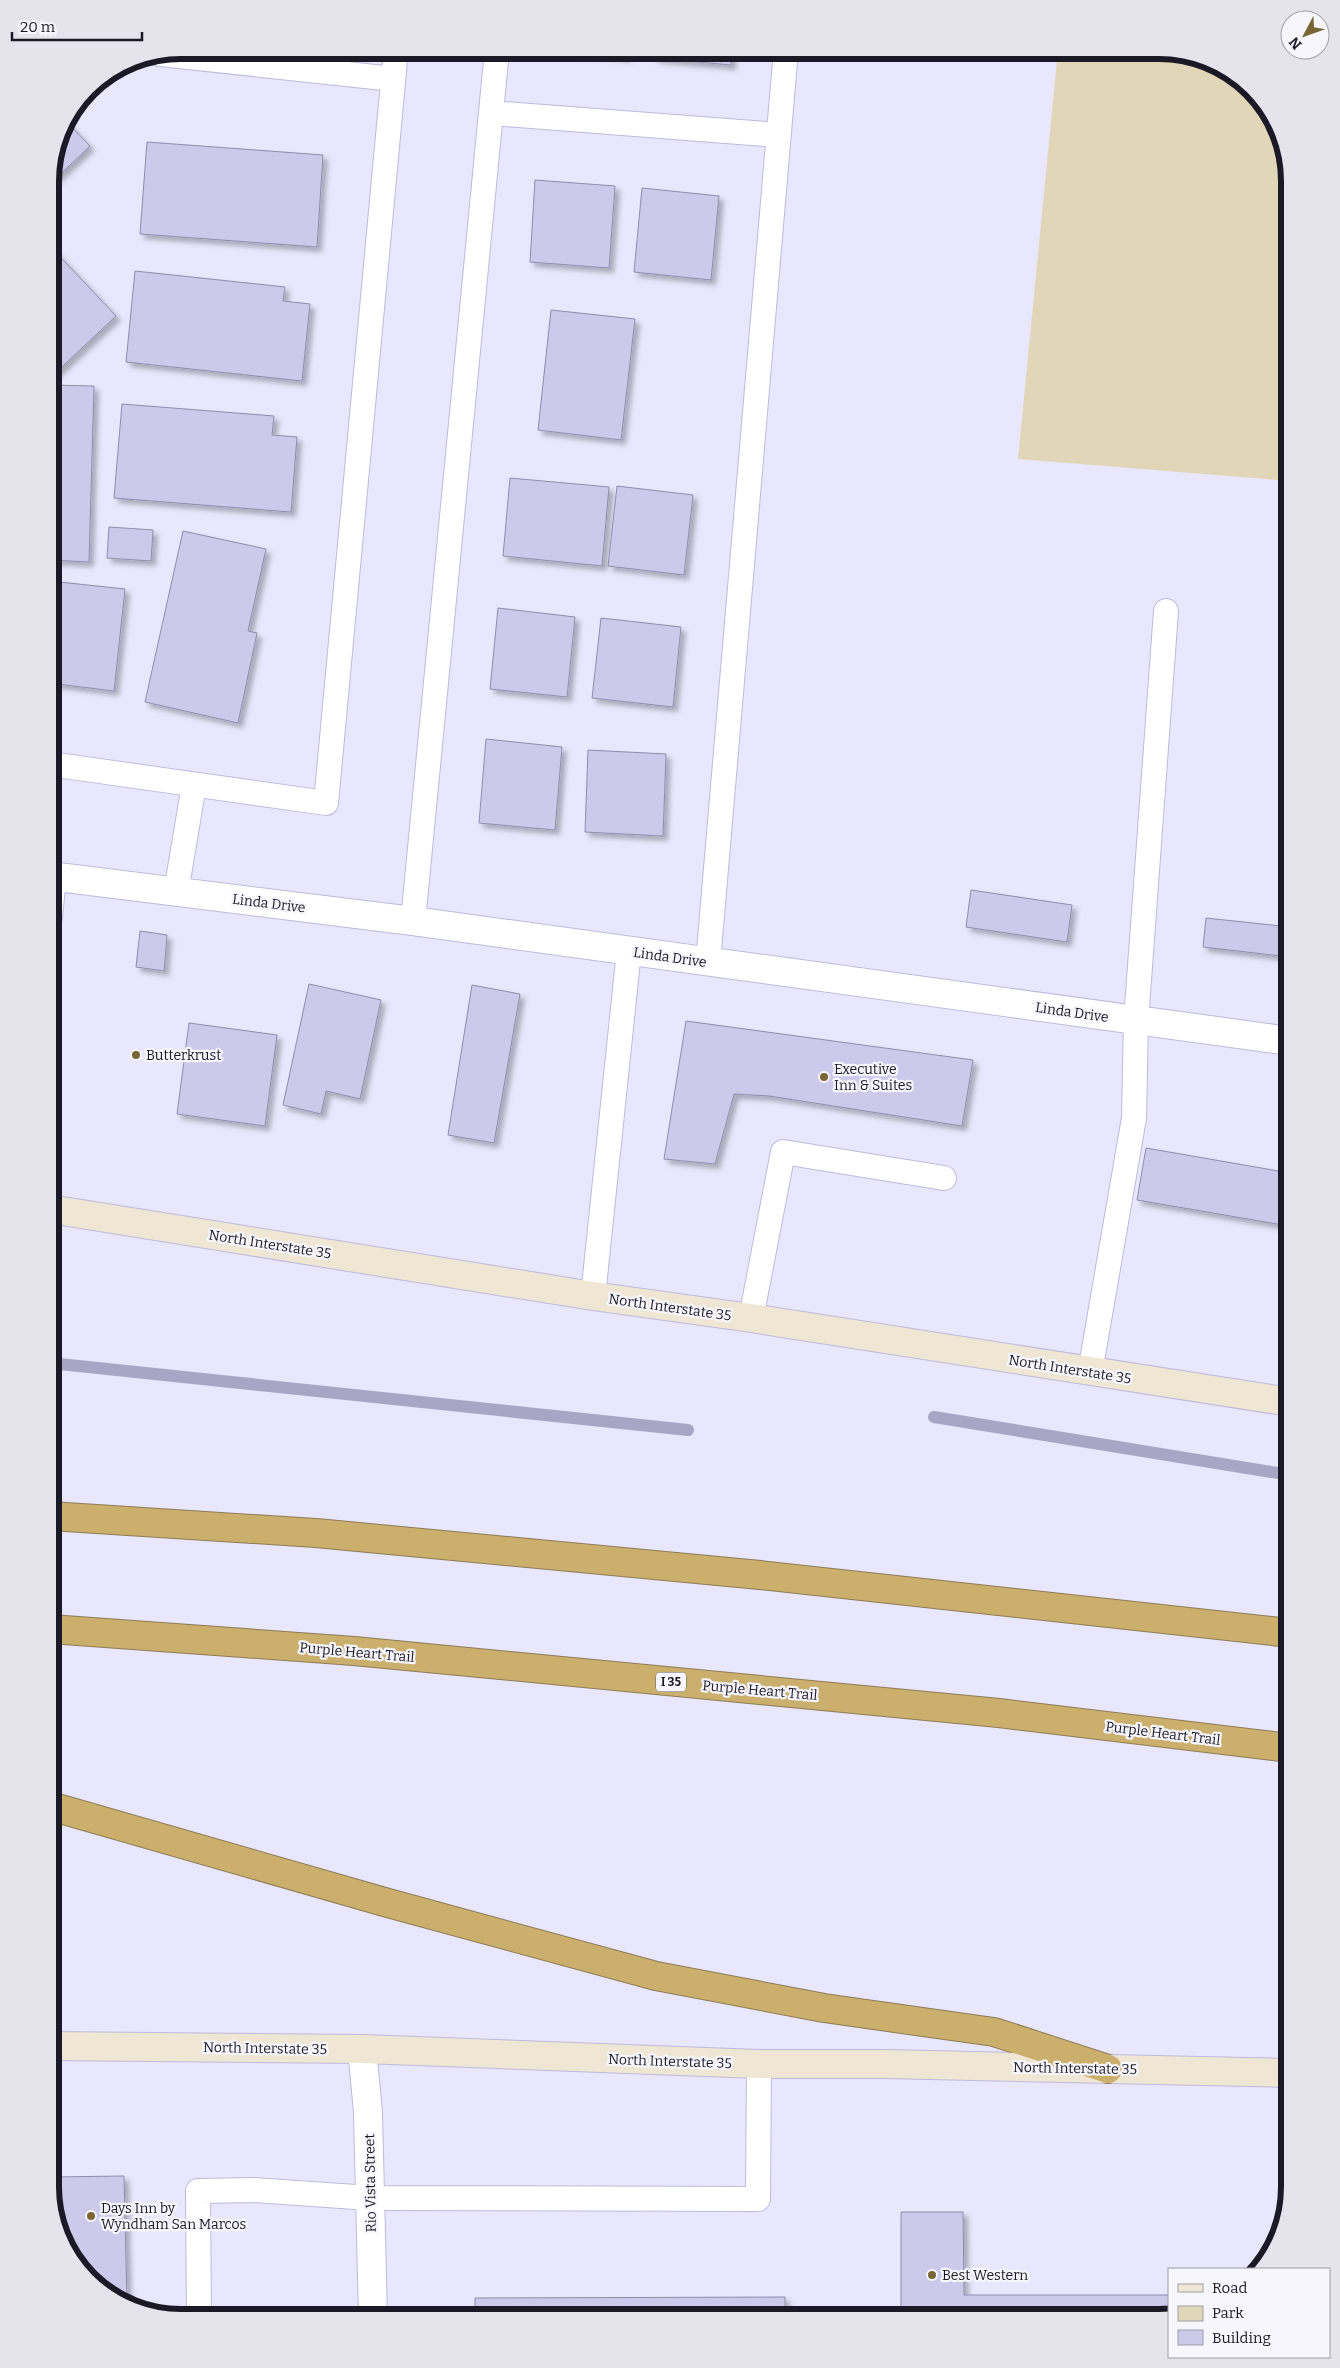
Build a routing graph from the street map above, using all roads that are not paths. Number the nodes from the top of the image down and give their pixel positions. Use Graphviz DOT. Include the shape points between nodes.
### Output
graph roads {
  1 [pos="207,59"];
  2 [pos="395,59"];
  3 [pos="496,59"];
  4 [pos="785,59"];
  5 [pos="393,79"];
  6 [pos="491,113"];
  7 [pos="780,135"];
  8 [pos="1166,611"];
  9 [pos="59,765"];
  10 [pos="194,785"];
  11 [pos="59,878"];
  12 [pos="176,892"];
  13 [pos="414,921"];
  14 [pos="629,951"];
  15 [pos="708,962"];
  16 [pos="1136,1021"];
  17 [pos="1281,1040"];
  18 [pos="944,1178"];
  19 [pos="59,1210"];
  20 [pos="593,1296"];
  21 [pos="751,1318"];
  22 [pos="1090,1372"];
  23 [pos="1281,1401"];
  24 [pos="59,1517"];
  25 [pos="59,1630"];
  26 [pos="1281,1633"];
  27 [pos="1281,1747"];
  28 [pos="59,1809"];
  29 [pos="59,2046"];
  30 [pos="362,2049"];
  31 [pos="759,2064"];
  32 [pos="1108,2069"];
  33 [pos="1281,2073"];
  34 [pos="370,2198"];
  35 [pos="199,2309"];
  36 [pos="373,2309"];
  1 -- 5 [label="lane"];
  2 -- 5 [label="lane"];
  3 -- 6 [label="lane"];
  4 -- 7 [label="lane"];
  5 -- 10 [label="lane" via="326,803"];
  6 -- 7 [label="lane"];
  6 -- 13 [label="lane"];
  7 -- 15 [label="lane"];
  8 -- 16 [label="lane"];
  9 -- 10 [label="lane"];
  10 -- 12 [label="lane"];
  11 -- 12 [label="street, Linda Drive"];
  12 -- 13 [label="street, Linda Drive"];
  13 -- 14 [label="street, Linda Drive"];
  14 -- 15 [label="street, Linda Drive"];
  14 -- 20 [label="lane"];
  15 -- 16 [label="street, Linda Drive"];
  16 -- 17 [label="street, Linda Drive"];
  16 -- 22 [label="lane" via="1134,1118"];
  18 -- 21 [label="lane" via="783,1152"];
  19 -- 20 [label="main road, North Interstate 35"];
  20 -- 21 [label="main road, North Interstate 35"];
  21 -- 22 [label="main road, North Interstate 35"];
  22 -- 23 [label="main road, North Interstate 35"];
  24 -- 26 [label="highway" via="316,1533 632,1563"];
  25 -- 27 [label="highway, Purple Heart Trail / I 35" via="354,1651 999,1713"];
  28 -- 32 [label="highway" via="656,1976 824,2008 994,2032"];
  29 -- 30 [label="main road, North Interstate 35"];
  30 -- 31 [label="main road, North Interstate 35"];
  30 -- 34 [label="street, Rio Vista Street" via="368,2112"];
  31 -- 32 [label="main road, North Interstate 35"];
  31 -- 34 [label="lane" via="758,2199"];
  32 -- 33 [label="main road, North Interstate 35"];
  34 -- 35 [label="lane" via="253,2190 198,2191"];
  34 -- 36 [label="street, Rio Vista Street"];
}
